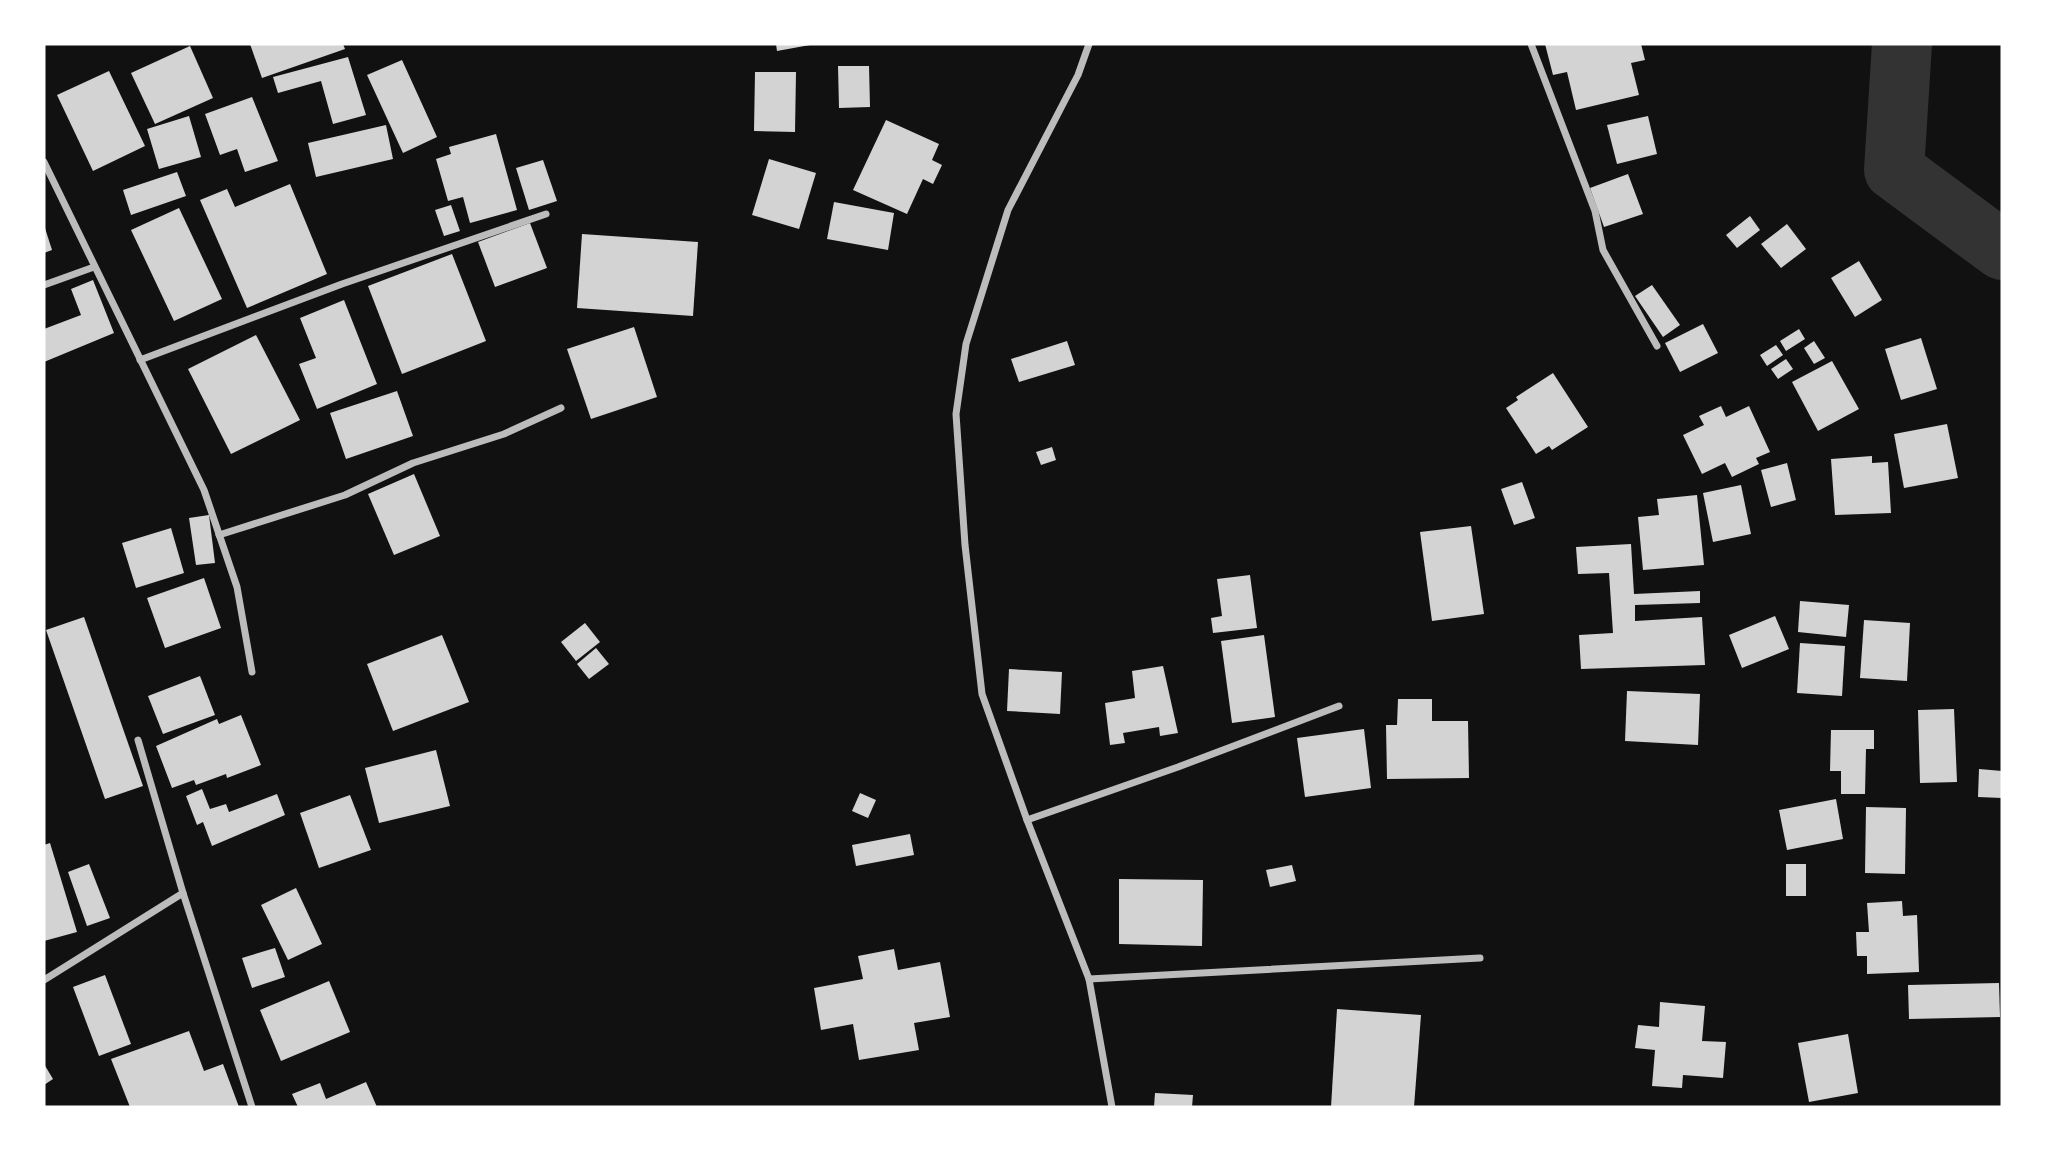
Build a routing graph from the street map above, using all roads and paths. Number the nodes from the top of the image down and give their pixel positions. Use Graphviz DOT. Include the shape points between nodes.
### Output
graph roads {
  1 [pos="1089,44"];
  2 [pos="1531,44"];
  3 [pos="44,162"];
  4 [pos="546,214"];
  5 [pos="94,267"];
  6 [pos="44,285"];
  7 [pos="1657,346"];
  8 [pos="140,360"];
  9 [pos="561,408"];
  10 [pos="219,536"];
  11 [pos="252,672"];
  12 [pos="1339,706"];
  13 [pos="138,740"];
  14 [pos="1027,820"];
  15 [pos="183,893"];
  16 [pos="1480,958"];
  17 [pos="1089,979"];
  18 [pos="44,980"];
  19 [pos="253,1107"];
  20 [pos="1112,1107"];
  1 -- 14 [label="street" via="1078,75 1008,210 966,344 956,414 982,694"];
  2 -- 7 [label="street" via="1595,211 1603,250"];
  3 -- 5 [label="street"];
  4 -- 8 [label="street"];
  5 -- 6 [label="street"];
  5 -- 8 [label="street"];
  8 -- 10 [label="street" via="204,490"];
  9 -- 10 [label="street" via="504,435 413,463 345,495"];
  10 -- 11 [label="street" via="237,587"];
  12 -- 14 [label="street"];
  13 -- 15 [label="street"];
  14 -- 17 [label="street"];
  15 -- 18 [label="street"];
  15 -- 19 [label="street"];
  16 -- 17 [label="street"];
  17 -- 20 [label="street"];
}
